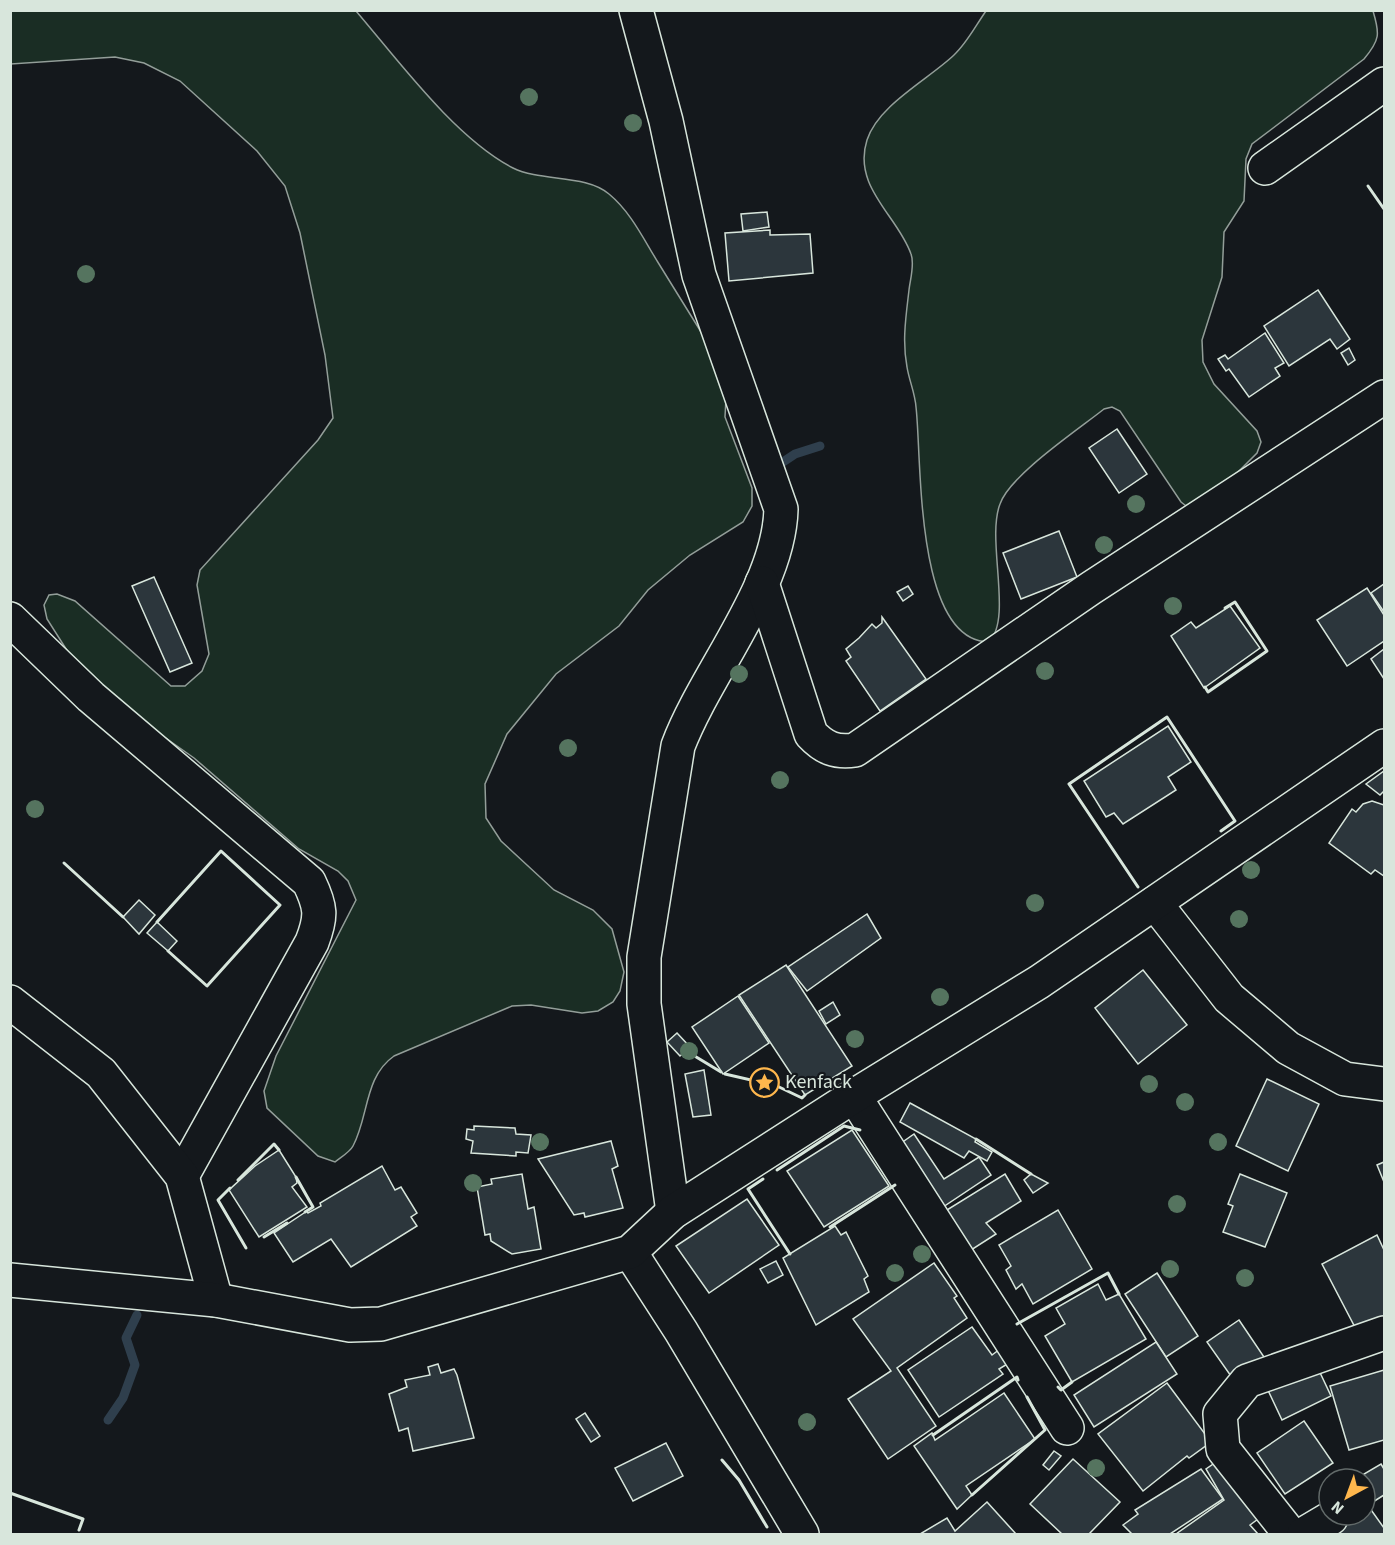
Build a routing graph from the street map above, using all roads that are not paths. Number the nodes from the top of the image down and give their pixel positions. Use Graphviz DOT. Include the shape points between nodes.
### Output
graph roads {
  1 [pos="636,10"];
  2 [pos="1384,84"];
  3 [pos="1264,168"];
  4 [pos="1384,397"];
  5 [pos="762,583"];
  6 [pos="10,619"];
  7 [pos="1384,746"];
  8 [pos="1155,903"];
  9 [pos="10,1002"];
  10 [pos="1384,1084"];
  11 [pos="854,1096"];
  12 [pos="182,1176"];
  13 [pos="672,1212"];
  14 [pos="630,1252"];
  15 [pos="10,1280"];
  16 [pos="216,1300"];
  17 [pos="1384,1333"];
  18 [pos="1067,1428"];
  19 [pos="1317,1526"];
  20 [pos="802,1534"];
  21 [pos="1290,1534"];
  22 [pos="1304,1534"];
  1 -- 5 [label="street" via="666,121 699,275 781,509 781,525"];
  2 -- 3 [label="street"];
  4 -- 5 [label="street" via="1091,588 855,750 841,752 822,745 811,734"];
  5 -- 13 [label="street" via="689,717 678,746 644,957 644,1004"];
  6 -- 12 [label="street" via="91,697 309,882 319,903 319,922 312,942"];
  7 -- 8 [label="street"];
  8 -- 10 [label="street" via="1229,998 1288,1048 1345,1079"];
  8 -- 11 [label="street" via="1039,982"];
  9 -- 12 [label="street" via="101,1073"];
  11 -- 13 [label="street"];
  11 -- 18 [label="street"];
  12 -- 16 [label="street"];
  13 -- 14 [label="street"];
  14 -- 16 [label="street" via="381,1324 350,1325"];
  14 -- 20 [label="street"];
  15 -- 16 [label="street"];
  17 -- 21 [label="street" via="1247,1381 1220,1414 1223,1449"];
  19 -- 22 [label="street"];
}
